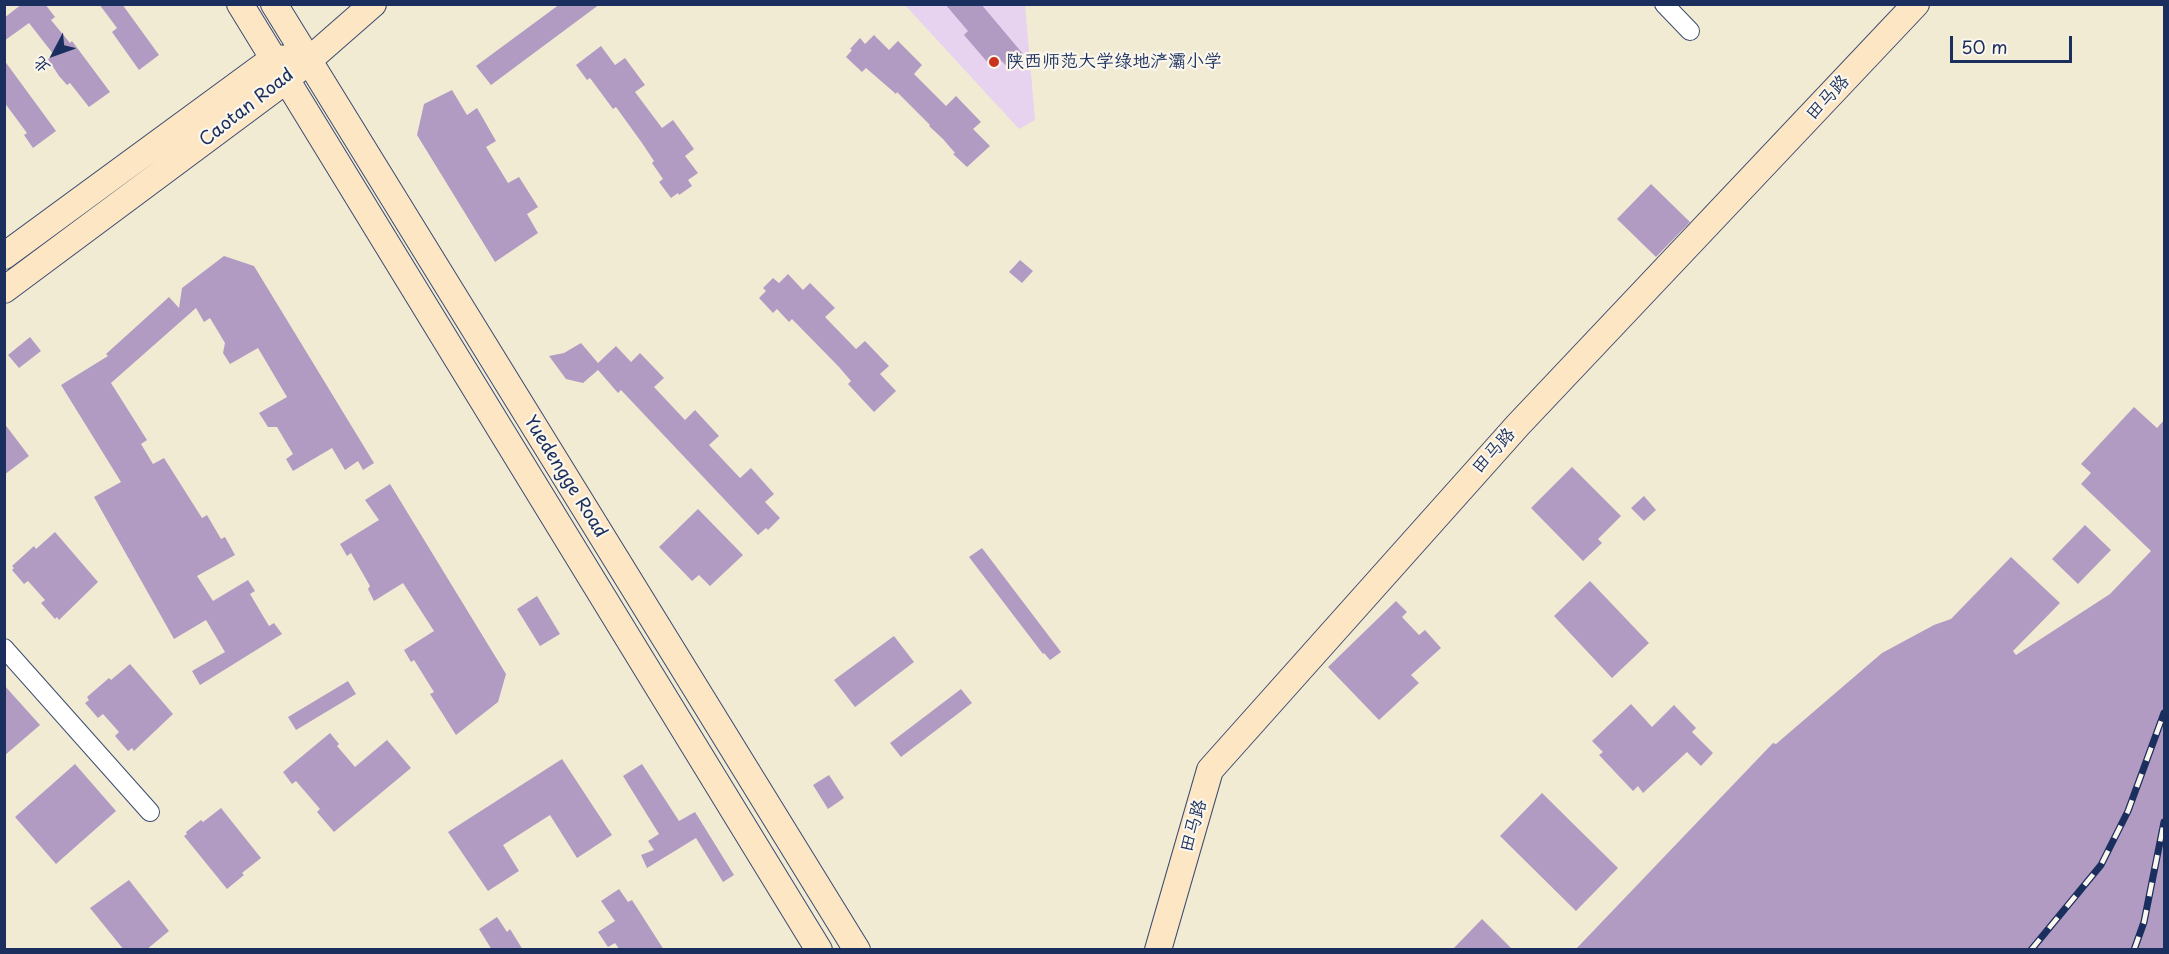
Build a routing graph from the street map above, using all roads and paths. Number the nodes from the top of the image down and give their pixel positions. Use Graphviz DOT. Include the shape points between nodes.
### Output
graph roads {
  1 [pos="240,4"];
  2 [pos="274,4"];
  3 [pos="373,4"];
  4 [pos="1664,4"];
  5 [pos="1916,4"];
  6 [pos="1690,31"];
  7 [pos="274,58"];
  8 [pos="308,59"];
  9 [pos="285,81"];
  10 [pos="4,256"];
  11 [pos="4,290"];
  12 [pos="4,648"];
  13 [pos="150,812"];
  14 [pos="819,950"];
  15 [pos="857,950"];
  16 [pos="1158,950"];
  1 -- 7 [label="main road, Yuedengge Road"];
  2 -- 8 [label="main road, Yuedengge Road"];
  3 -- 8 [label="main road"];
  4 -- 6 [label="street"];
  5 -- 16 [label="main road, 田马路" via="1518,424 1210,770"];
  7 -- 8 [label="main road, Caotan Road"];
  7 -- 9 [label="main road, Yuedengge Road"];
  7 -- 10 [label="main road, Caotan Road"];
  8 -- 9 [label="main road, Caotan Road"];
  8 -- 15 [label="main road, Yuedengge Road"];
  9 -- 11 [label="main road, Caotan Road"];
  9 -- 14 [label="main road, Yuedengge Road"];
  12 -- 13 [label="street"];
}
